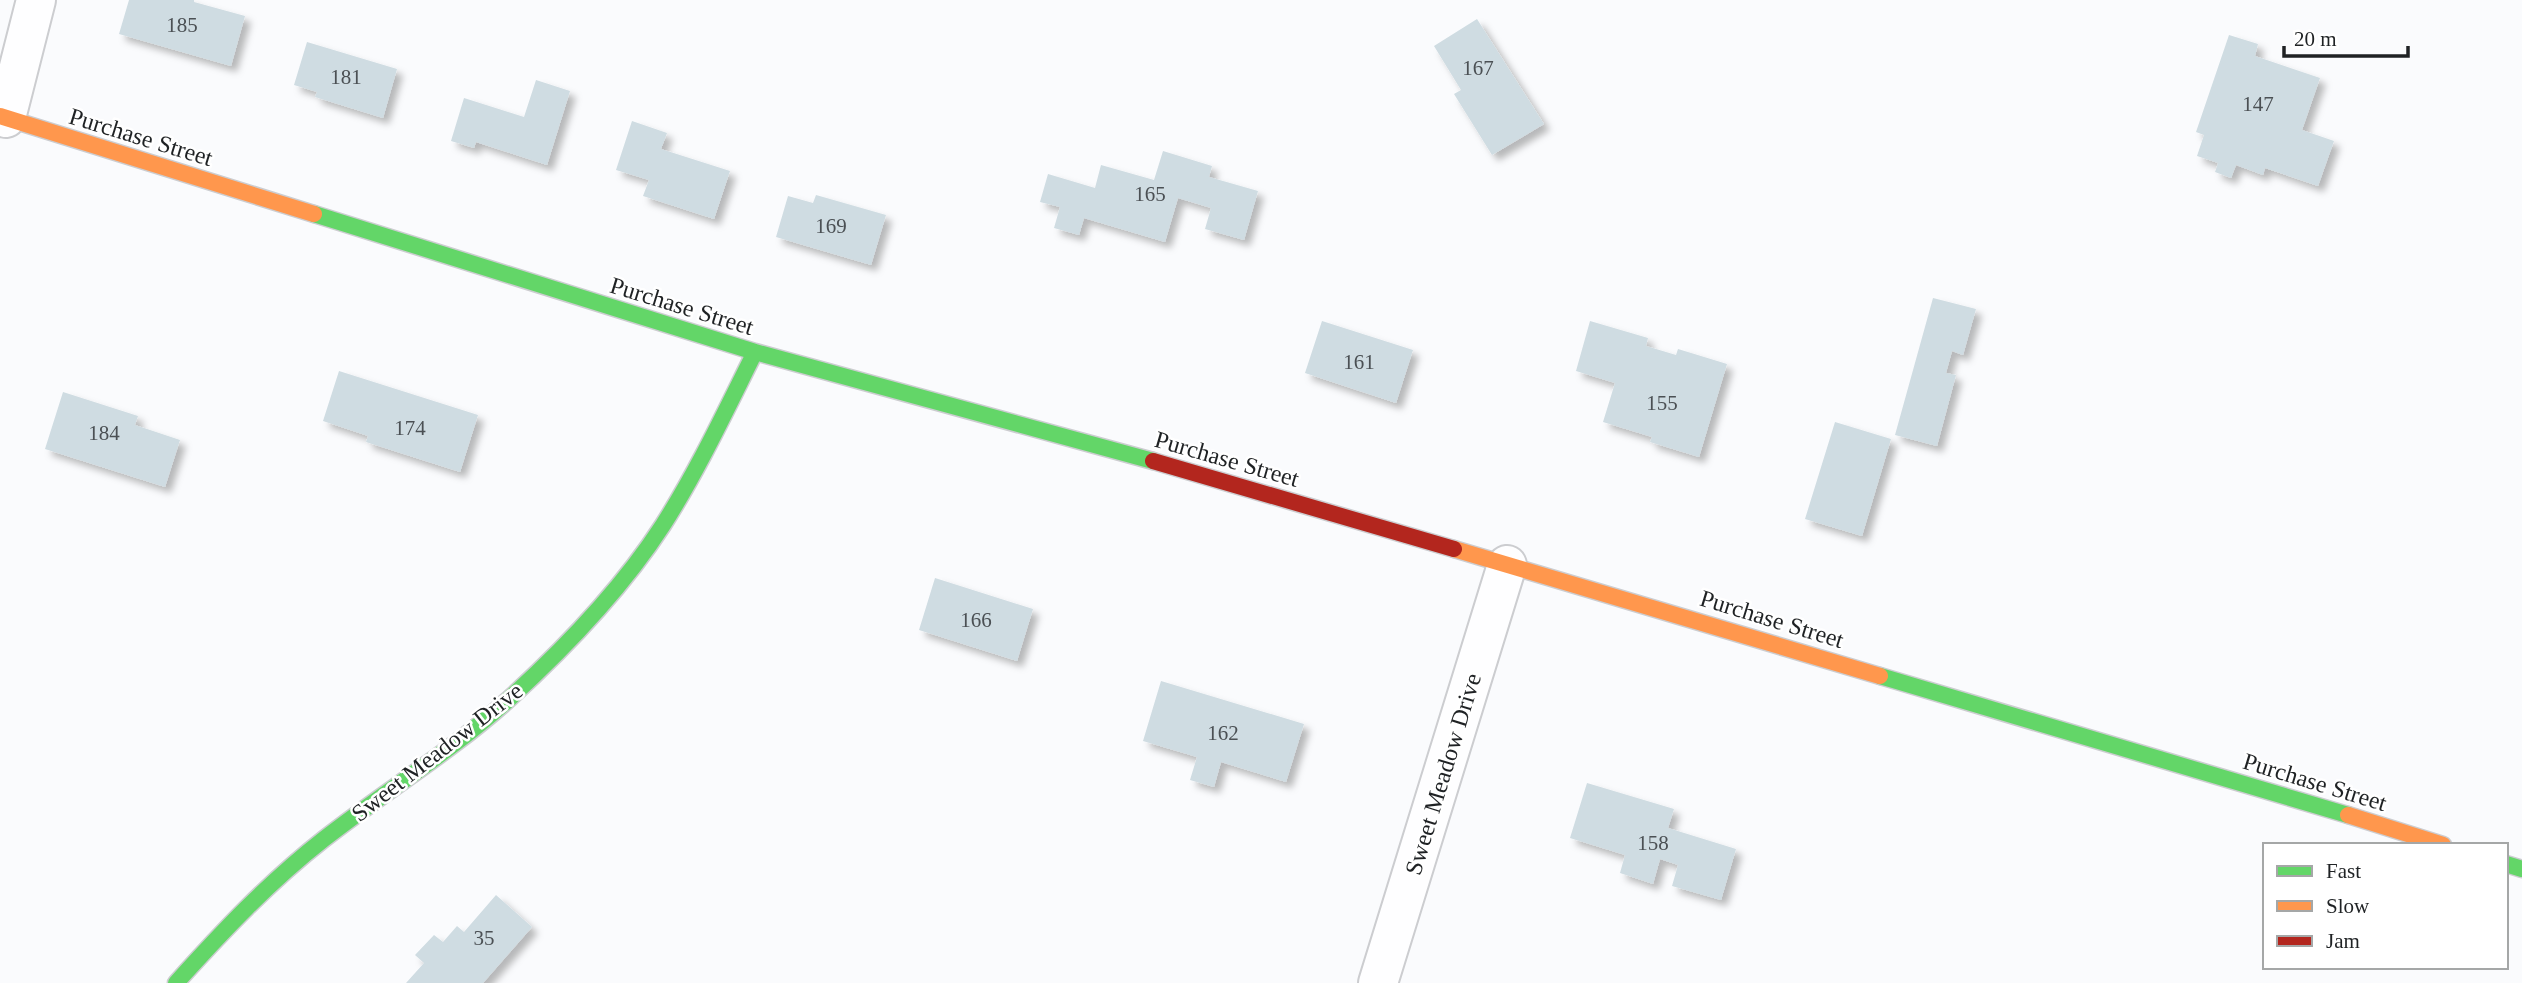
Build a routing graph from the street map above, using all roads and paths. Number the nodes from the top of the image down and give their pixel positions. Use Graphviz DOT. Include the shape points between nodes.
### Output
graph roads {
  1 [pos="36,0"];
  2 [pos="3,117"];
  3 [pos="755,352"];
  4 [pos="1507,565"];
  5 [pos="2436,843"];
  6 [pos="176,983"];
  7 [pos="1378,983"];
  1 -- 2 [label="street"];
  2 -- 3 [label="street, Purchase Street"];
  3 -- 4 [label="street, Purchase Street" via="1233,483"];
  3 -- 6 [label="street, Sweet Meadow Drive" via="663,526 579,628 485,720 290,866 234,918"];
  4 -- 5 [label="street, Purchase Street"];
  4 -- 7 [label="street, Sweet Meadow Drive"];
}
